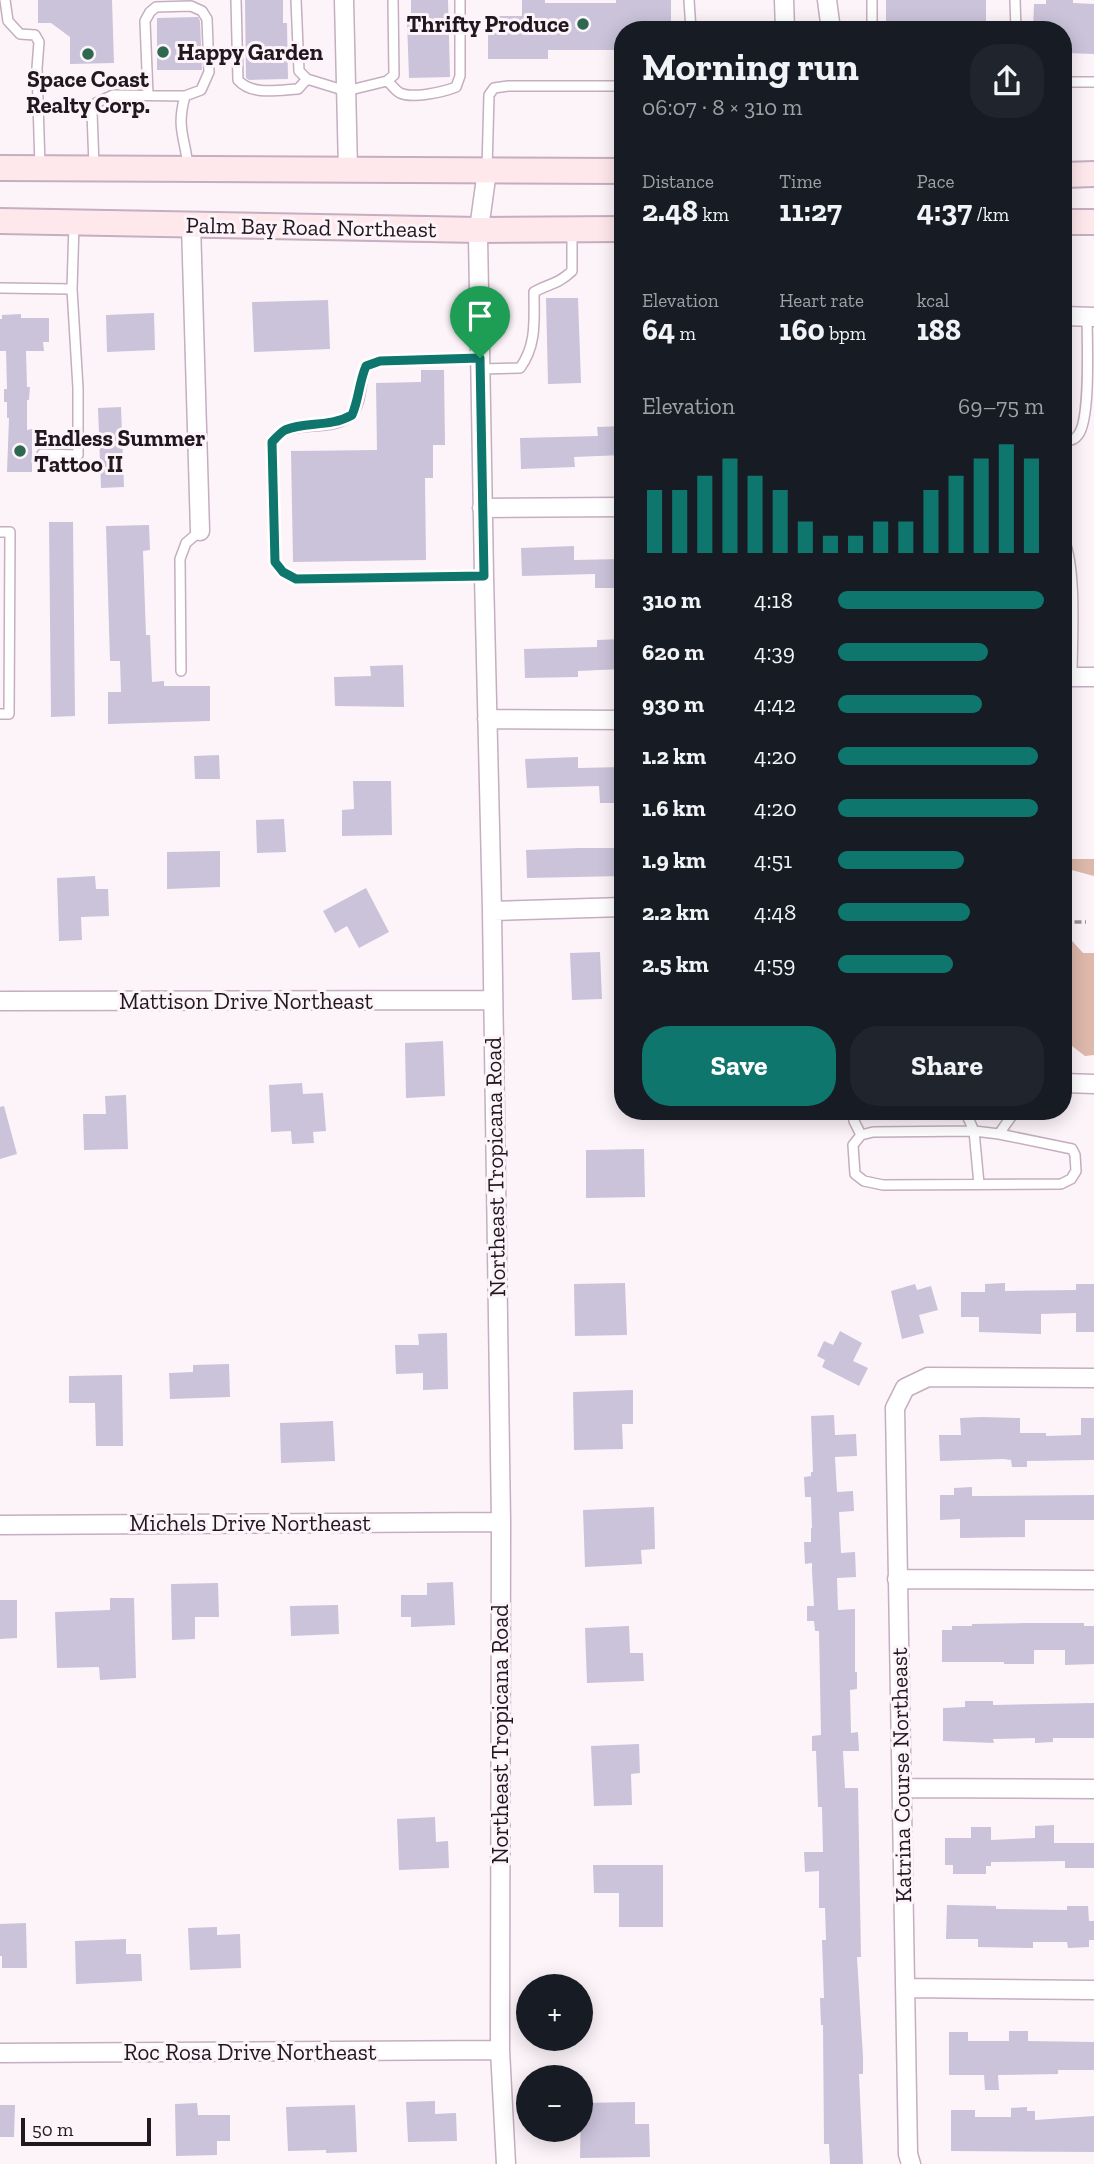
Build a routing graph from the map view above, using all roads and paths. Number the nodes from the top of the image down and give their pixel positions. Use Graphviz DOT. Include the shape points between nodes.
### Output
graph roads {
  1 [pos="5,0"];
  2 [pos="236,0"];
  3 [pos="296,0"];
  4 [pos="344,0"];
  5 [pos="393,0"];
  6 [pos="460,0"];
  7 [pos="688,0"];
  8 [pos="784,0"];
  9 [pos="827,0"];
  10 [pos="872,0"];
  11 [pos="1016,0"];
  12 [pos="690,21"];
  13 [pos="785,21"];
  14 [pos="830,21"];
  15 [pos="872,21"];
  16 [pos="1016,21"];
  17 [pos="307,79"];
  18 [pos="387,81"];
  19 [pos="1072,82"];
  20 [pos="1094,82"];
  21 [pos="614,86"];
  22 [pos="346,91"];
  23 [pos="148,95"];
  24 [pos="185,96"];
  25 [pos="0,168"];
  26 [pos="40,168"];
  27 [pos="94,168"];
  28 [pos="188,169"];
  29 [pos="348,170"];
  30 [pos="487,171"];
  31 [pos="614,171"];
  32 [pos="1094,174"];
  33 [pos="1072,175"];
  34 [pos="0,221"];
  35 [pos="1072,222"];
  36 [pos="1094,222"];
  37 [pos="74,223"];
  38 [pos="191,224"];
  39 [pos="572,229"];
  40 [pos="614,229"];
  41 [pos="479,230"];
  42 [pos="0,288"];
  43 [pos="72,289"];
  44 [pos="1072,316"];
  45 [pos="1090,316"];
  46 [pos="480,364"];
  47 [pos="1072,440"];
  48 [pos="41,454"];
  49 [pos="614,507"];
  50 [pos="482,508"];
  51 [pos="0,531"];
  52 [pos="200,531"];
  53 [pos="484,576"];
  54 [pos="181,671"];
  55 [pos="1072,677"];
  56 [pos="1094,677"];
  57 [pos="0,714"];
  58 [pos="487,719"];
  59 [pos="614,720"];
  60 [pos="614,907"];
  61 [pos="492,911"];
  62 [pos="1072,922"];
  63 [pos="1086,922"];
  64 [pos="493,1000"];
  65 [pos="0,1001"];
  66 [pos="1072,1083"];
  67 [pos="1094,1084"];
  68 [pos="854,1120"];
  69 [pos="969,1120"];
  70 [pos="1008,1120"];
  71 [pos="974,1131"];
  72 [pos="999,1134"];
  73 [pos="861,1135"];
  74 [pos="979,1184"];
  75 [pos="1094,1378"];
  76 [pos="500,1521"];
  77 [pos="0,1525"];
  78 [pos="897,1579"];
  79 [pos="1094,1580"];
  80 [pos="902,1788"];
  81 [pos="1094,1789"];
  82 [pos="906,1988"];
  83 [pos="1094,1990"];
  84 [pos="500,2050"];
  85 [pos="0,2053"];
  86 [pos="506,2164"];
  87 [pos="911,2164"];
  1 -- 26 [label="lane" via="8,21 20,34 35,35 39,41"];
  2 -- 17 [label="lane" via="238,80 244,87 298,89"];
  3 -- 17 [label="lane" via="297,57 299,71"];
  4 -- 22 [label="street"];
  5 -- 18 [label="lane" via="394,75"];
  6 -- 18 [label="lane" via="456,87 442,93 400,93"];
  7 -- 12 [label="lane"];
  8 -- 13 [label="street"];
  9 -- 14 [label="street"];
  10 -- 15 [label="lane"];
  11 -- 16 [label="lane"];
  17 -- 22 [label="lane"];
  18 -- 22 [label="lane"];
  19 -- 20 [label="lane"];
  21 -- 30 [label="lane" via="494,88 489,95"];
  22 -- 29 [label="street"];
  23 -- 24 [label="lane"];
  23 -- 24 [label="lane" via="145,21 156,7 191,6 208,19 209,72 201,90"];
  23 -- 27 [label="lane" via="113,94 96,103 92,112"];
  24 -- 28 [label="lane" via="180,132"];
  25 -- 26 [label="main road"];
  26 -- 27 [label="main road"];
  27 -- 28 [label="main road"];
  28 -- 29 [label="main road"];
  29 -- 30 [label="main road"];
  30 -- 31 [label="main road"];
  30 -- 41 [label="street, Northeast Tropicana Road"];
  32 -- 33 [label="main road"];
  34 -- 37 [label="main road, Palm Bay Road Northeast"];
  35 -- 36 [label="main road"];
  37 -- 38 [label="main road, Palm Bay Road Northeast"];
  37 -- 43 [label="lane"];
  38 -- 41 [label="main road, Palm Bay Road Northeast"];
  38 -- 52 [label="street"];
  39 -- 40 [label="main road, Palm Bay Road Northeast"];
  39 -- 41 [label="main road, Palm Bay Road Northeast"];
  39 -- 46 [label="lane" via="572,271 560,282 534,292 534,340 520,368"];
  41 -- 46 [label="street, Northeast Tropicana Road"];
  42 -- 43 [label="lane"];
  43 -- 48 [label="lane" via="78,455"];
  44 -- 45 [label="street"];
  45 -- 47 [label="lane" via="1086,414 1080,434"];
  46 -- 50 [label="street, Northeast Tropicana Road"];
  46 -- 53 [label="lane" via="380,361 366,366 352,415 328,425 283,431 272,442 275,562 283,572 296,579"];
  49 -- 50 [label="street"];
  50 -- 53 [label="street, Northeast Tropicana Road"];
  51 -- 57 [label="lane" via="10,532 9,714"];
  52 -- 54 [label="lane" via="186,543 180,559"];
  53 -- 58 [label="street, Northeast Tropicana Road"];
  55 -- 56 [label="street"];
  58 -- 59 [label="street"];
  58 -- 61 [label="street, Northeast Tropicana Road"];
  60 -- 61 [label="street"];
  61 -- 64 [label="street, Northeast Tropicana Road"];
  62 -- 63 [label="path"];
  64 -- 65 [label="street, Mattison Drive Northeast"];
  64 -- 76 [label="street, Northeast Tropicana Road"];
  66 -- 67 [label="street"];
  68 -- 73 [label="lane"];
  69 -- 71 [label="lane"];
  70 -- 72 [label="lane"];
  71 -- 72 [label="lane"];
  71 -- 73 [label="lane"];
  71 -- 74 [label="lane"];
  72 -- 74 [label="lane" via="1072,1149 1076,1171 1071,1180 1061,1184"];
  73 -- 74 [label="lane" via="853,1154 855,1174 864,1181 883,1185"];
  75 -- 78 [label="street, Katrina Course Northeast" via="928,1377 905,1388 895,1408"];
  76 -- 77 [label="street, Michels Drive Northeast"];
  76 -- 84 [label="street, Northeast Tropicana Road"];
  78 -- 79 [label="street"];
  78 -- 80 [label="street, Katrina Course Northeast"];
  80 -- 81 [label="street"];
  80 -- 82 [label="street, Katrina Course Northeast"];
  82 -- 83 [label="street"];
  82 -- 87 [label="street, Katrina Course Northeast"];
  84 -- 85 [label="street, Roc Rosa Drive Northeast"];
  84 -- 86 [label="street, Northeast Tropicana Road"];
}
